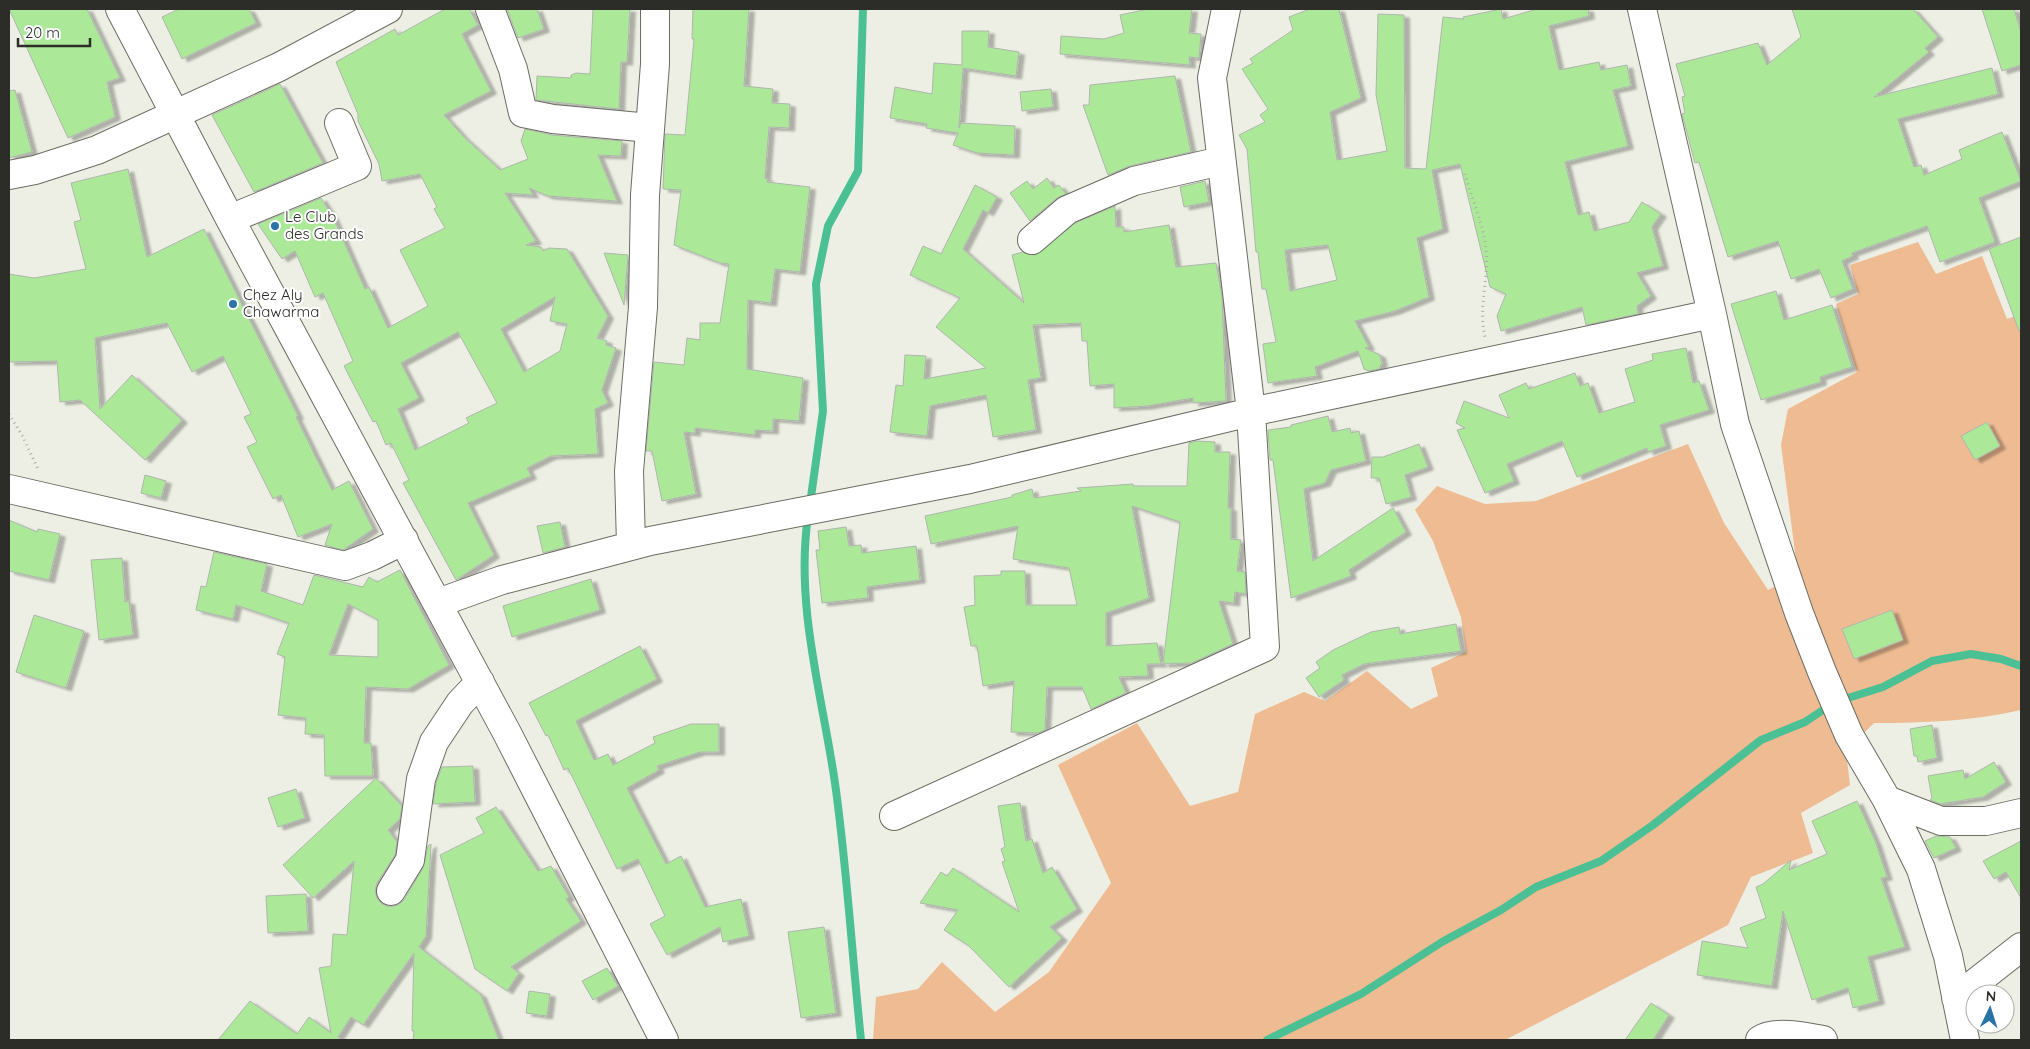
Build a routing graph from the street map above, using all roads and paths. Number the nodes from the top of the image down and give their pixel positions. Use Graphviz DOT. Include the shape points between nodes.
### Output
graph roads {
  1 [pos="120,9"];
  2 [pos="388,9"];
  3 [pos="490,9"];
  4 [pos="655,9"];
  5 [pos="1226,9"];
  6 [pos="1642,9"];
  7 [pos="175,114"];
  8 [pos="338,123"];
  9 [pos="650,128"];
  10 [pos="1221,161"];
  11 [pos="1465,174"];
  12 [pos="9,175"];
  13 [pos="230,220"];
  14 [pos="1032,240"];
  15 [pos="1712,314"];
  16 [pos="1491,361"];
  17 [pos="1251,412"];
  18 [pos="9,414"];
  19 [pos="9,489"];
  20 [pos="53,500"];
  21 [pos="404,540"];
  22 [pos="631,545"];
  23 [pos="438,603"];
  24 [pos="480,682"];
  25 [pos="1888,800"];
  26 [pos="2021,813"];
  27 [pos="894,816"];
  28 [pos="391,891"];
  29 [pos="2021,947"];
  30 [pos="1956,998"];
  31 [pos="664,1040"];
  32 [pos="1760,1040"];
  33 [pos="1823,1040"];
  34 [pos="1965,1040"];
  1 -- 7 [label="street"];
  2 -- 7 [label="street" via="279,67"];
  3 -- 9 [label="street" via="513,69 523,114"];
  4 -- 9 [label="street"];
  5 -- 10 [label="street" via="1212,78"];
  6 -- 15 [label="street"];
  7 -- 12 [label="street" via="97,150"];
  7 -- 13 [label="street"];
  8 -- 13 [label="street" via="357,166"];
  9 -- 22 [label="street" via="643,307 629,472"];
  10 -- 14 [label="street" via="1134,181 1067,210"];
  10 -- 17 [label="street"];
  11 -- 16 [label="path" via="1486,248 1486,290 1481,320"];
  13 -- 21 [label="street"];
  15 -- 16 [label="street"];
  15 -- 25 [label="street" via="1735,424 1799,613 1849,734"];
  16 -- 17 [label="street"];
  17 -- 22 [label="street" via="970,479"];
  17 -- 27 [label="street" via="1265,647"];
  18 -- 20 [label="path"];
  19 -- 20 [label="street"];
  20 -- 21 [label="street" via="345,566"];
  21 -- 23 [label="street"];
  22 -- 23 [label="street" via="502,580"];
  23 -- 24 [label="street"];
  24 -- 28 [label="street" via="460,703 434,742 421,779 410,860"];
  24 -- 31 [label="street"];
  25 -- 26 [label="street" via="1942,821 1986,821"];
  25 -- 30 [label="street" via="1921,869 1948,956"];
  29 -- 30 [label="street"];
  30 -- 34 [label="street"];
  32 -- 33 [label="street" via="1764,1037 1796,1036"];
}
